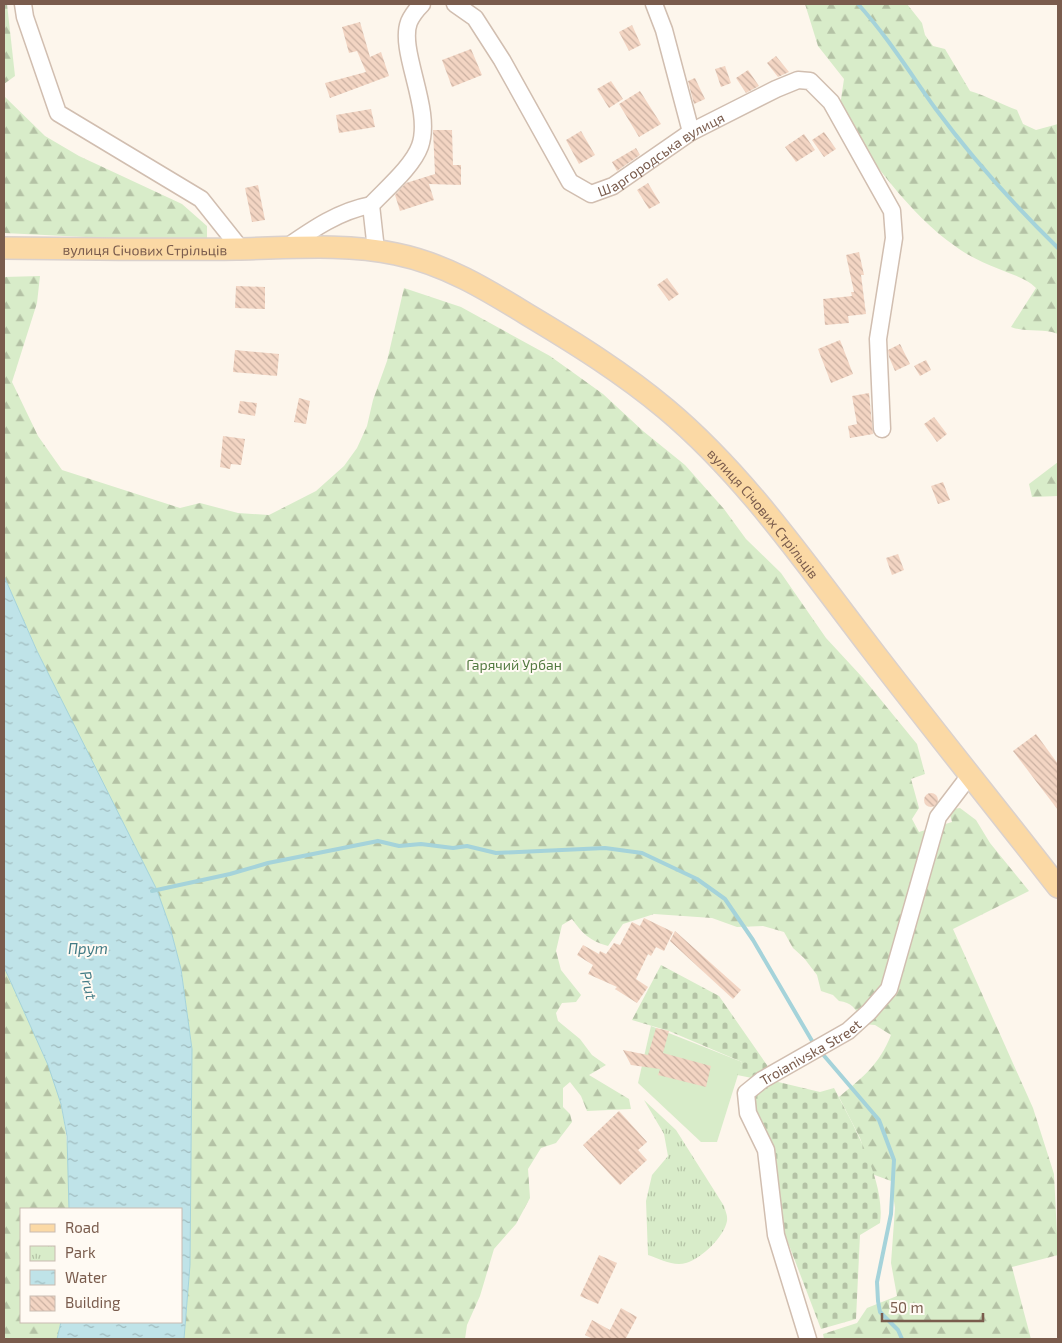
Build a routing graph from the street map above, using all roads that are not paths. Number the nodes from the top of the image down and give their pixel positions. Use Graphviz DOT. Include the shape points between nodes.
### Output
graph roads {
  1 [pos="23,4"];
  2 [pos="422,4"];
  3 [pos="455,4"];
  4 [pos="654,4"];
  5 [pos="691,132"];
  6 [pos="371,205"];
  7 [pos="4,248"];
  8 [pos="240,248"];
  9 [pos="287,248"];
  10 [pos="376,250"];
  11 [pos="882,430"];
  12 [pos="970,775"];
  13 [pos="1058,886"];
  14 [pos="808,1339"];
  1 -- 8 [label="street" via="58,112 201,199"];
  2 -- 6 [label="street" via="408,23 407,38 422,119 420,145 413,160"];
  3 -- 5 [label="street, Шаргородська вулиця" via="475,18 570,182 579,190 591,194 613,186"];
  4 -- 5 [label="street"];
  5 -- 11 [label="street, Шаргородська вулиця" via="798,80 810,81 831,102 892,212 894,238 878,339"];
  6 -- 9 [label="street" via="324,221"];
  6 -- 10 [label="street"];
  7 -- 8 [label="main road, вулиця Січових Стрільців"];
  8 -- 9 [label="main road, вулиця Січових Стрільців"];
  9 -- 10 [label="main road, вулиця Січових Стрільців"];
  10 -- 12 [label="main road, вулиця Січових Стрільців" via="440,266 475,283 618,372 666,409 751,497"];
  12 -- 13 [label="main road, вулиця Січових Стрільців"];
  12 -- 14 [label="street, Troianivska Street" via="938,817 890,989 848,1031 762,1080 746,1094 748,1113 766,1150 776,1235"];
}
